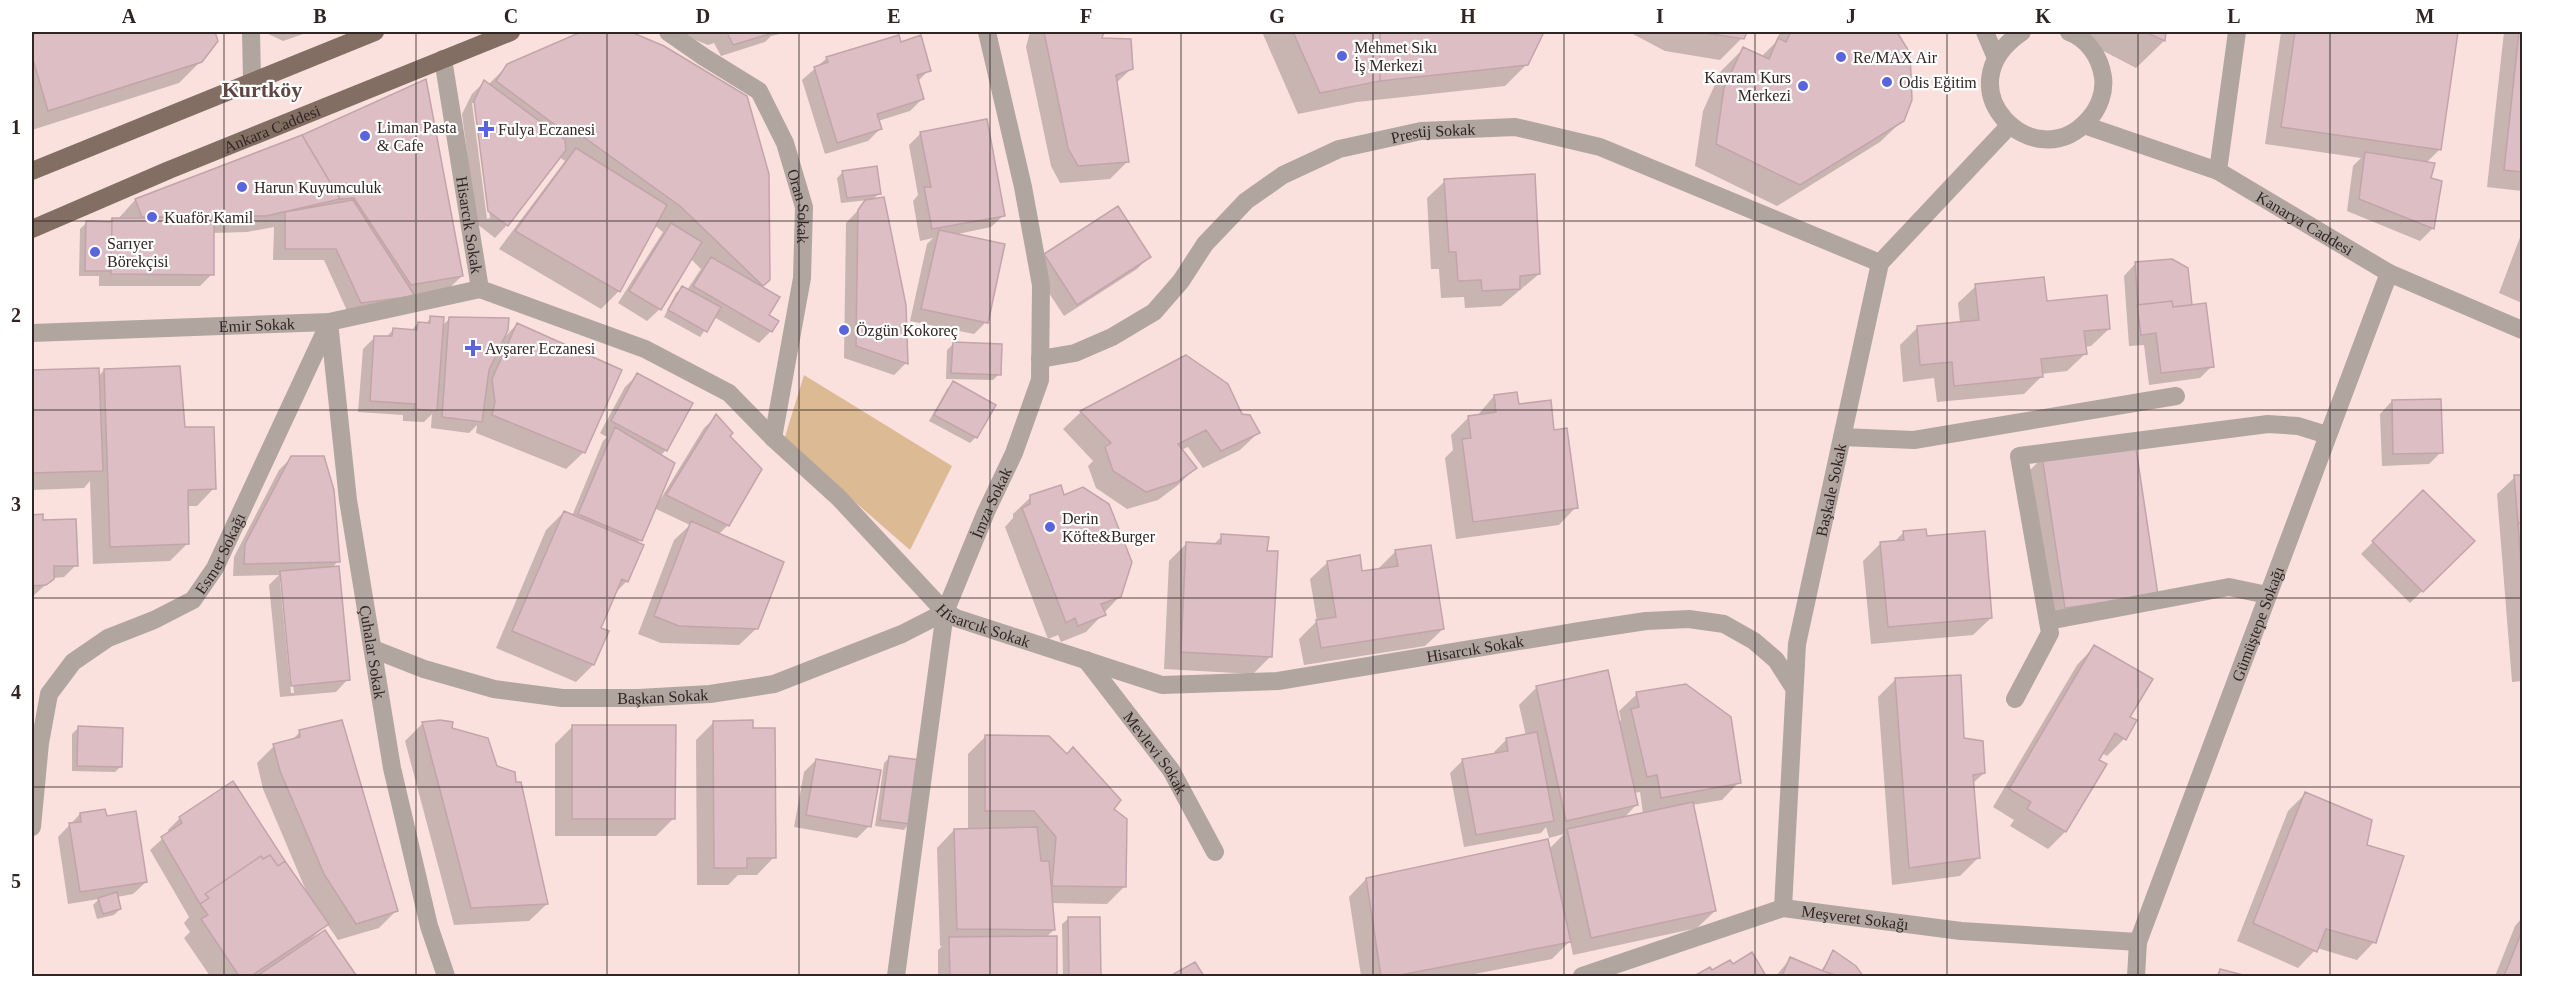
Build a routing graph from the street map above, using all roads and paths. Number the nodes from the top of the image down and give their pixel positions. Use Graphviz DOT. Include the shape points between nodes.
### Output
graph roads {
  1 [pos="251,32"];
  2 [pos="375,32"];
  3 [pos="511,32"];
  4 [pos="668,32"];
  5 [pos="987,32"];
  6 [pos="1985,32"];
  7 [pos="2022,32"];
  8 [pos="2069,32"];
  9 [pos="2236,32"];
  10 [pos="1995,58"];
  11 [pos="443,59"];
  12 [pos="252,80"];
  13 [pos="2010,125"];
  14 [pos="2084,125"];
  15 [pos="32,171"];
  16 [pos="2218,171"];
  17 [pos="32,229"];
  18 [pos="1880,262"];
  19 [pos="2389,273"];
  20 [pos="480,289"];
  21 [pos="329,322"];
  22 [pos="2523,330"];
  23 [pos="32,333"];
  24 [pos="1040,359"];
  25 [pos="2176,396"];
  26 [pos="2327,435"];
  27 [pos="1842,437"];
  28 [pos="773,438"];
  29 [pos="2267,595"];
  30 [pos="945,612"];
  31 [pos="2048,621"];
  32 [pos="373,650"];
  33 [pos="1086,660"];
  34 [pos="1794,688"];
  35 [pos="2015,699"];
  36 [pos="32,827"];
  37 [pos="1215,852"];
  38 [pos="1783,908"];
  39 [pos="2138,942"];
  40 [pos="443,974"];
  41 [pos="896,976"];
  42 [pos="1582,976"];
  43 [pos="2136,976"];
  1 -- 12 [label="street"];
  2 -- 12 [label="main road"];
  3 -- 11 [label="main road, Ankara Caddesi"];
  4 -- 28 [label="street, Oran Sokak" via="759,91 785,142 804,207 802,278"];
  5 -- 24 [label="street, İmza Sokak" via="1041,285"];
  6 -- 10 [label="street"];
  7 -- 10 [label="street" via="2007,42"];
  8 -- 14 [label="street" via="2089,45 2099,60 2103,77 2102,96"];
  9 -- 16 [label="street"];
  10 -- 13 [label="street" via="1990,90 1994,106"];
  11 -- 17 [label="main road, Ankara Caddesi"];
  11 -- 20 [label="street, Hisarcık Sokak"];
  12 -- 15 [label="main road"];
  13 -- 14 [label="street" via="2034,138 2052,139 2069,135"];
  13 -- 18 [label="street"];
  14 -- 16 [label="street, Kanarya Caddesi"];
  16 -- 19 [label="street, Kanarya Caddesi"];
  18 -- 24 [label="street, Prestij Sokak" via="1600,147 1515,127 1420,131 1339,149 1283,175 1237,210 1205,244 1154,312 1075,353"];
  18 -- 27 [label="street, Başkale Sokak"];
  19 -- 22 [label="street, Kanarya Caddesi"];
  19 -- 26 [label="street, Gümüştepe Sokağı"];
  20 -- 21 [label="street, Emir Sokak"];
  20 -- 28 [label="street, Hisarcık Sokak" via="645,349 729,393"];
  21 -- 23 [label="street, Emir Sokak"];
  21 -- 32 [label="street, Çuhalar Sokak" via="348,500"];
  21 -- 36 [label="street, Esmer Sokağı" via="215,568 193,600 108,638 73,662 49,694"];
  24 -- 30 [label="street, İmza Sokak" via="1040,380 1014,453"];
  25 -- 27 [label="street" via="1914,440"];
  26 -- 29 [label="street, Gümüştepe Sokağı"];
  26 -- 31 [label="street" via="2298,426 2268,424 2019,456"];
  27 -- 34 [label="street, Başkale Sokak" via="1797,644"];
  28 -- 30 [label="street, Hisarcık Sokak" via="839,498"];
  29 -- 31 [label="street" via="2229,587"];
  29 -- 39 [label="street, Gümüştepe Sokağı"];
  30 -- 32 [label="street, Başkan Sokak" via="902,634 774,684 710,694 562,698 494,688"];
  30 -- 33 [label="street, Hisarcık Sokak"];
  30 -- 41 [label="street, İmza Sokak"];
  31 -- 35 [label="street" via="2050,633"];
  32 -- 40 [label="street, Çuhalar Sokak" via="392,768"];
  33 -- 34 [label="street, Hisarcık Sokak" via="1162,685 1278,681 1646,621 1689,619 1724,624 1754,641 1776,660"];
  33 -- 37 [label="street, Mevlevi Sokak" via="1171,770"];
  34 -- 38 [label="street, Başkale Sokak"];
  38 -- 39 [label="street, Meşveret Sokağı" via="1961,931"];
  38 -- 42 [label="street, Meşveret Sokağı"];
  39 -- 43 [label="street, Gümüştepe Sokağı"];
}
